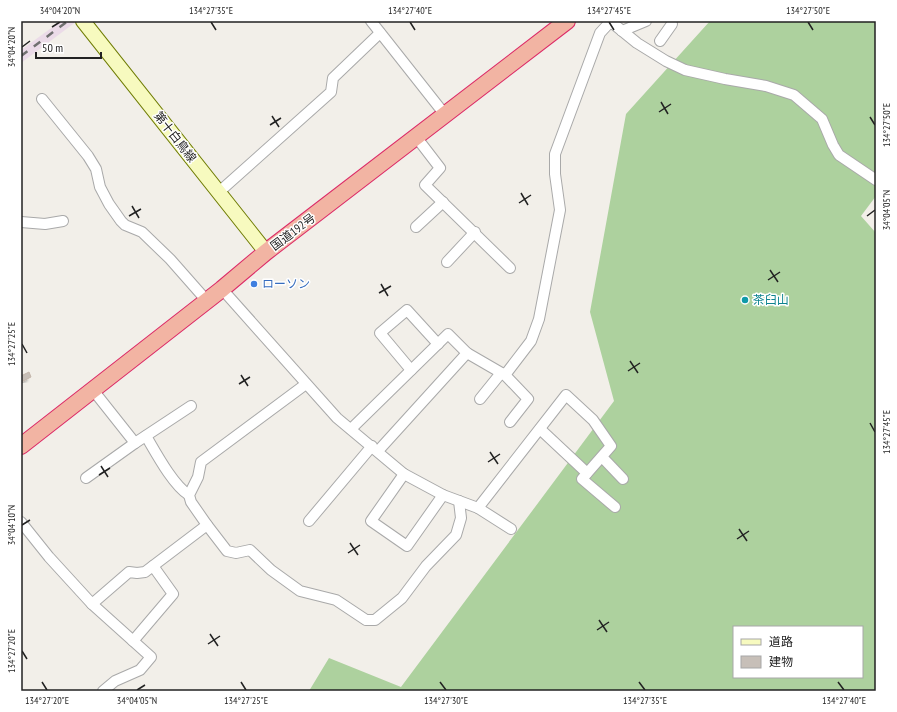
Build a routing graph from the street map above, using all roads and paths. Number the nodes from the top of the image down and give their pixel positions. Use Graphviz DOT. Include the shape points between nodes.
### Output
graph roads {
  1 [pos="83,21"];
  2 [pos="371,21"];
  3 [pos="567,21"];
  4 [pos="610,21"];
  5 [pos="646,21"];
  6 [pos="672,24"];
  7 [pos="622,31"];
  8 [pos="380,33"];
  9 [pos="660,41"];
  10 [pos="42,99"];
  11 [pos="446,116"];
  12 [pos="417,138"];
  13 [pos="876,180"];
  14 [pos="219,192"];
  15 [pos="443,202"];
  16 [pos="62,221"];
  17 [pos="21,222"];
  18 [pos="416,227"];
  19 [pos="474,232"];
  20 [pos="266,252"];
  21 [pos="447,262"];
  22 [pos="510,268"];
  23 [pos="222,289"];
  24 [pos="207,301"];
  25 [pos="438,344"];
  26 [pos="468,353"];
  27 [pos="411,370"];
  28 [pos="503,374"];
  29 [pos="306,384"];
  30 [pos="93,390"];
  31 [pos="480,399"];
  32 [pos="191,406"];
  33 [pos="510,422"];
  34 [pos="352,429"];
  35 [pos="540,429"];
  36 [pos="146,436"];
  37 [pos="135,443"];
  38 [pos="21,446"];
  39 [pos="375,448"];
  40 [pos="602,457"];
  41 [pos="587,473"];
  42 [pos="404,474"];
  43 [pos="86,478"];
  44 [pos="623,479"];
  45 [pos="443,494"];
  46 [pos="188,495"];
  47 [pos="459,501"];
  48 [pos="615,507"];
  49 [pos="478,508"];
  50 [pos="309,521"];
  51 [pos="21,522"];
  52 [pos="207,526"];
  53 [pos="511,529"];
  54 [pos="153,566"];
  55 [pos="92,604"];
  56 [pos="133,641"];
  57 [pos="103,691"];
  1 -- 14 [label="main road, 第十白鳥線"];
  2 -- 8 [label="street"];
  3 -- 11 [label="highway, 国道192号"];
  4 -- 7 [label="street"];
  4 -- 28 [label="street" via="600,33 555,154 560,210 539,319 532,341"];
  5 -- 7 [label="street"];
  6 -- 9 [label="street"];
  7 -- 13 [label="street" via="666,61 685,70 766,86 794,95 822,119 833,145 840,154"];
  8 -- 11 [label="street"];
  8 -- 14 [label="street" via="333,78 331,92"];
  10 -- 24 [label="street" via="88,156 96,169 100,188 121,221 142,232"];
  11 -- 12 [label="highway, 国道192号"];
  12 -- 15 [label="street" via="440,168 425,184"];
  12 -- 20 [label="highway, 国道192号"];
  14 -- 20 [label="main road, 第十白鳥線"];
  15 -- 18 [label="street"];
  15 -- 19 [label="street"];
  16 -- 17 [label="street" via="45,224"];
  19 -- 21 [label="street"];
  19 -- 22 [label="street"];
  20 -- 23 [label="highway, 国道192号"];
  23 -- 24 [label="highway, 国道192号"];
  23 -- 29 [label="street"];
  24 -- 30 [label="highway, 国道192号"];
  25 -- 26 [label="street" via="448,334"];
  25 -- 27 [label="street"];
  25 -- 27 [label="street" via="408,310 380,333"];
  26 -- 28 [label="street"];
  26 -- 39 [label="street"];
  27 -- 34 [label="street"];
  28 -- 31 [label="street"];
  28 -- 33 [label="street" via="528,399"];
  29 -- 34 [label="street"];
  29 -- 46 [label="street" via="201,462 198,477"];
  30 -- 37 [label="street"];
  30 -- 38 [label="highway, 国道192号"];
  32 -- 36 [label="street"];
  34 -- 39 [label="street"];
  35 -- 40 [label="street" via="566,395 593,420 611,446"];
  35 -- 41 [label="street"];
  35 -- 49 [label="street"];
  36 -- 37 [label="street"];
  36 -- 46 [label="street" via="176,483"];
  37 -- 43 [label="street"];
  39 -- 42 [label="street"];
  39 -- 50 [label="street"];
  40 -- 41 [label="street"];
  40 -- 44 [label="street"];
  41 -- 48 [label="street" via="582,478"];
  42 -- 45 [label="street"];
  42 -- 45 [label="street" via="371,521 407,546"];
  45 -- 47 [label="street"];
  46 -- 52 [label="street"];
  47 -- 49 [label="street"];
  47 -- 52 [label="street" via="461,518 456,535 426,566 402,598 375,620 366,620 336,600 300,591 271,570 250,550 236,553 227,551"];
  49 -- 53 [label="street"];
  51 -- 55 [label="street"];
  52 -- 54 [label="street"];
  54 -- 55 [label="street" via="145,572 129,572"];
  54 -- 56 [label="street" via="172,594"];
  55 -- 56 [label="street"];
  56 -- 57 [label="street" via="151,657 140,670 115,681"];
}
